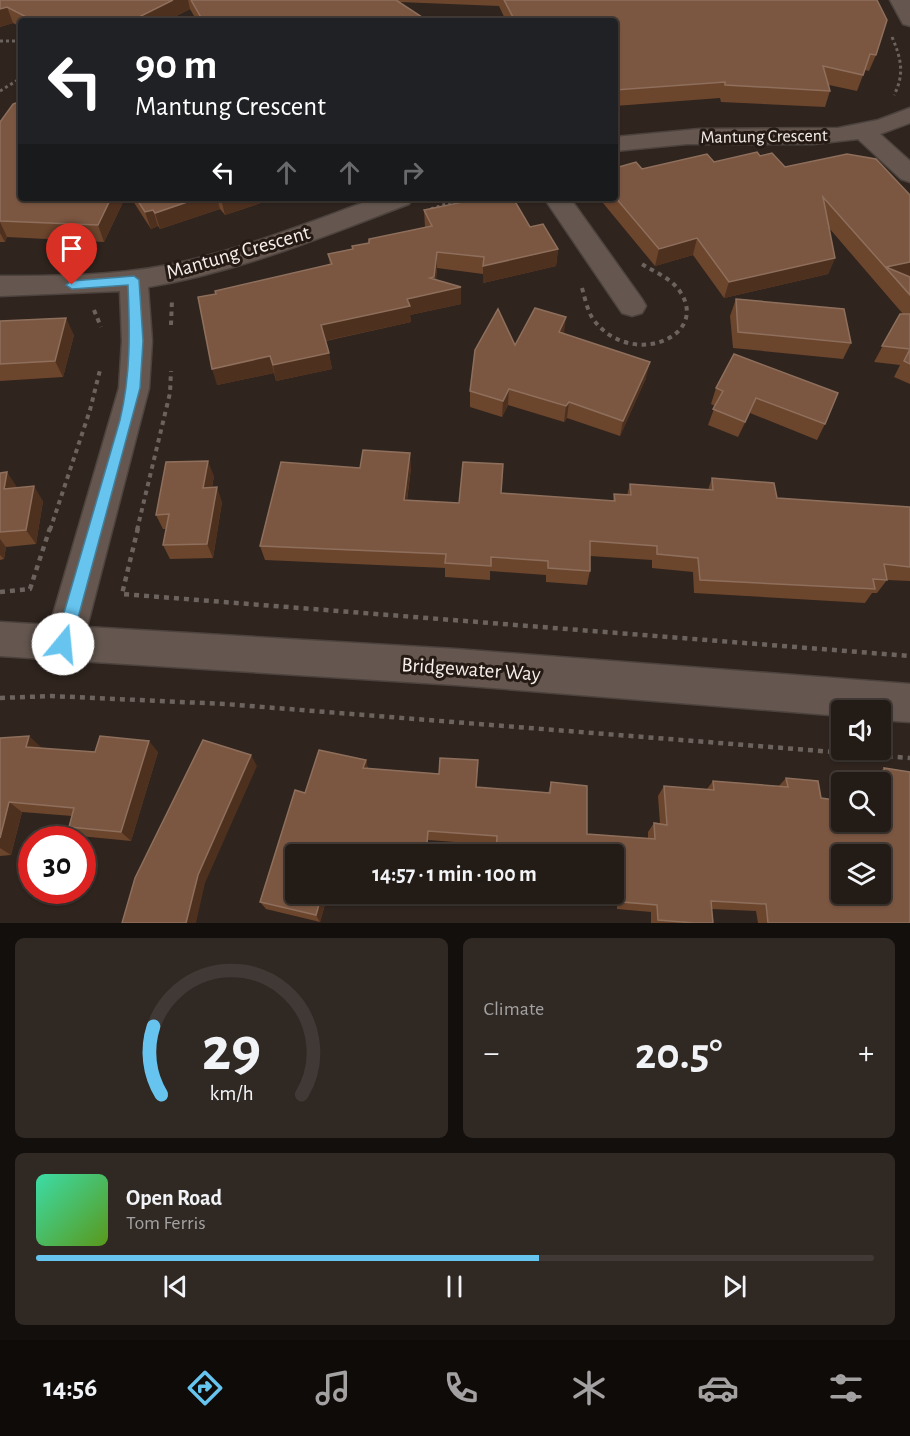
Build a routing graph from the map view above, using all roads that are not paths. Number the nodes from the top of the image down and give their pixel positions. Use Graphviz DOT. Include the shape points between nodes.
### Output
graph roads {
  1 [pos="900,0"];
  2 [pos="910,20"];
  3 [pos="910,115"];
  4 [pos="865,132"];
  5 [pos="618,144"];
  6 [pos="910,174"];
  7 [pos="389,201"];
  8 [pos="559,201"];
  9 [pos="134,280"];
  10 [pos="0,286"];
  11 [pos="632,306"];
  12 [pos="24,645"];
  13 [pos="910,703"];
  1 -- 2 [label="street"];
  3 -- 4 [label="street, Mantung Crescent"];
  4 -- 5 [label="street, Mantung Crescent" via="708,136"];
  4 -- 6 [label="street"];
  7 -- 9 [label="street, Mantung Crescent" via="268,248"];
  8 -- 11 [label="street"];
  9 -- 10 [label="street, Mantung Crescent"];
  9 -- 12 [label="street" via="134,388"];
  12 -- 13 [label="street, Bridgewater Way" via="456,667"];
}
